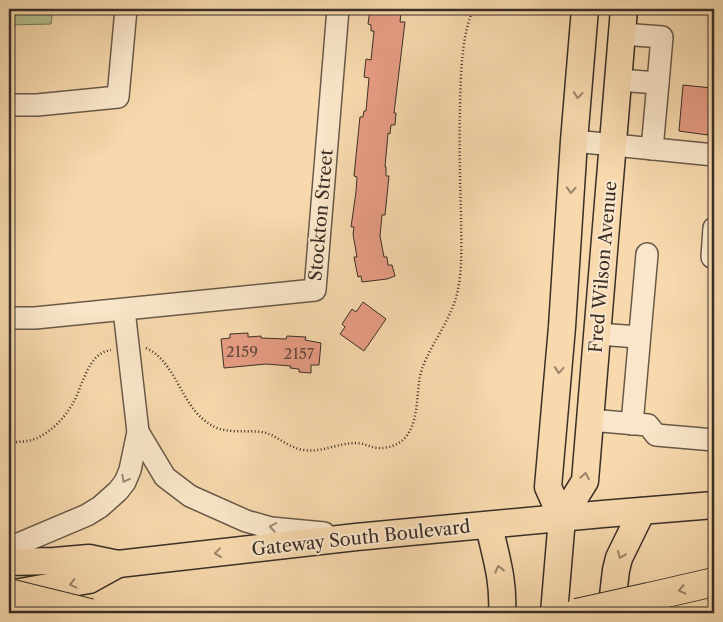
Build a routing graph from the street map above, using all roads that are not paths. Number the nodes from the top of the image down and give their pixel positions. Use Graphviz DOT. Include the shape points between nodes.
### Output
graph roads {
  1 [pos="126,9"];
  2 [pos="338,9"];
  3 [pos="586,9"];
  4 [pos="623,21"];
  5 [pos="618,80"];
  6 [pos="658,83"];
  7 [pos="9,105"];
  8 [pos="574,142"];
  9 [pos="613,145"];
  10 [pos="652,149"];
  11 [pos="714,155"];
  12 [pos="714,228"];
  13 [pos="647,254"];
  14 [pos="712,257"];
  15 [pos="124,310"];
  16 [pos="9,318"];
  17 [pos="562,327"];
  18 [pos="598,334"];
  19 [pos="639,337"];
  20 [pos="590,420"];
  21 [pos="632,424"];
  22 [pos="138,432"];
  23 [pos="714,440"];
  24 [pos="714,505"];
  25 [pos="642,511"];
  26 [pos="562,518"];
  27 [pos="488,526"];
  28 [pos="356,537"];
  29 [pos="9,548"];
  30 [pos="9,562"];
  31 [pos="118,564"];
  32 [pos="714,582"];
  33 [pos="9,594"];
  34 [pos="90,613"];
  35 [pos="502,613"];
  36 [pos="554,613"];
  37 [pos="577,613"];
  38 [pos="611,613"];
  1 -- 7 [label="street" via="118,97"];
  2 -- 15 [label="street, Stockton Street" via="315,290"];
  3 -- 8 [label="main road, Fred Wilson Avenue, one-way"];
  4 -- 5 [label="main road, Fred Wilson Avenue"];
  4 -- 6 [label="street" via="662,37"];
  5 -- 6 [label="street"];
  5 -- 9 [label="main road, Fred Wilson Avenue"];
  6 -- 10 [label="street"];
  8 -- 9 [label="street"];
  8 -- 17 [label="main road, Fred Wilson Avenue, one-way"];
  9 -- 10 [label="street"];
  9 -- 18 [label="main road, Fred Wilson Avenue"];
  10 -- 11 [label="street"];
  12 -- 14 [label="street"];
  13 -- 19 [label="street"];
  15 -- 16 [label="street, Stockton Street"];
  15 -- 22 [label="street"];
  17 -- 18 [label="main road"];
  17 -- 26 [label="main road, Fred Wilson Avenue, one-way" via="548,487"];
  18 -- 19 [label="street"];
  18 -- 20 [label="main road, Fred Wilson Avenue"];
  19 -- 21 [label="street"];
  20 -- 21 [label="street"];
  26 -- 20 [label="main road, Fred Wilson Avenue, one-way" via="585,481"];
  21 -- 23 [label="street" via="648,425 656,435"];
  28 -- 22 [label="street, one-way" via="271,528 246,521 190,496 165,477"];
  22 -- 29 [label="street, one-way" via="130,470 118,491 87,515"];
  24 -- 25 [label="main road, Gateway South Boulevard"];
  25 -- 26 [label="main road, Gateway South Boulevard"];
  25 -- 38 [label="main road, one-way" via="619,558"];
  26 -- 27 [label="main road, Gateway South Boulevard"];
  26 -- 36 [label="main road, Fred Wilson Avenue"];
  27 -- 28 [label="main road, Gateway South Boulevard"];
  35 -- 27 [label="main road, one-way" via="502,585"];
  28 -- 31 [label="main road, Gateway South Boulevard, one-way"];
  30 -- 31 [label="main road, Gateway South Boulevard" via="89,558"];
  31 -- 33 [label="main road, one-way" via="89,580"];
  32 -- 37 [label="highway, one-way, bridge"];
  33 -- 34 [label="highway, bridge"];
}
